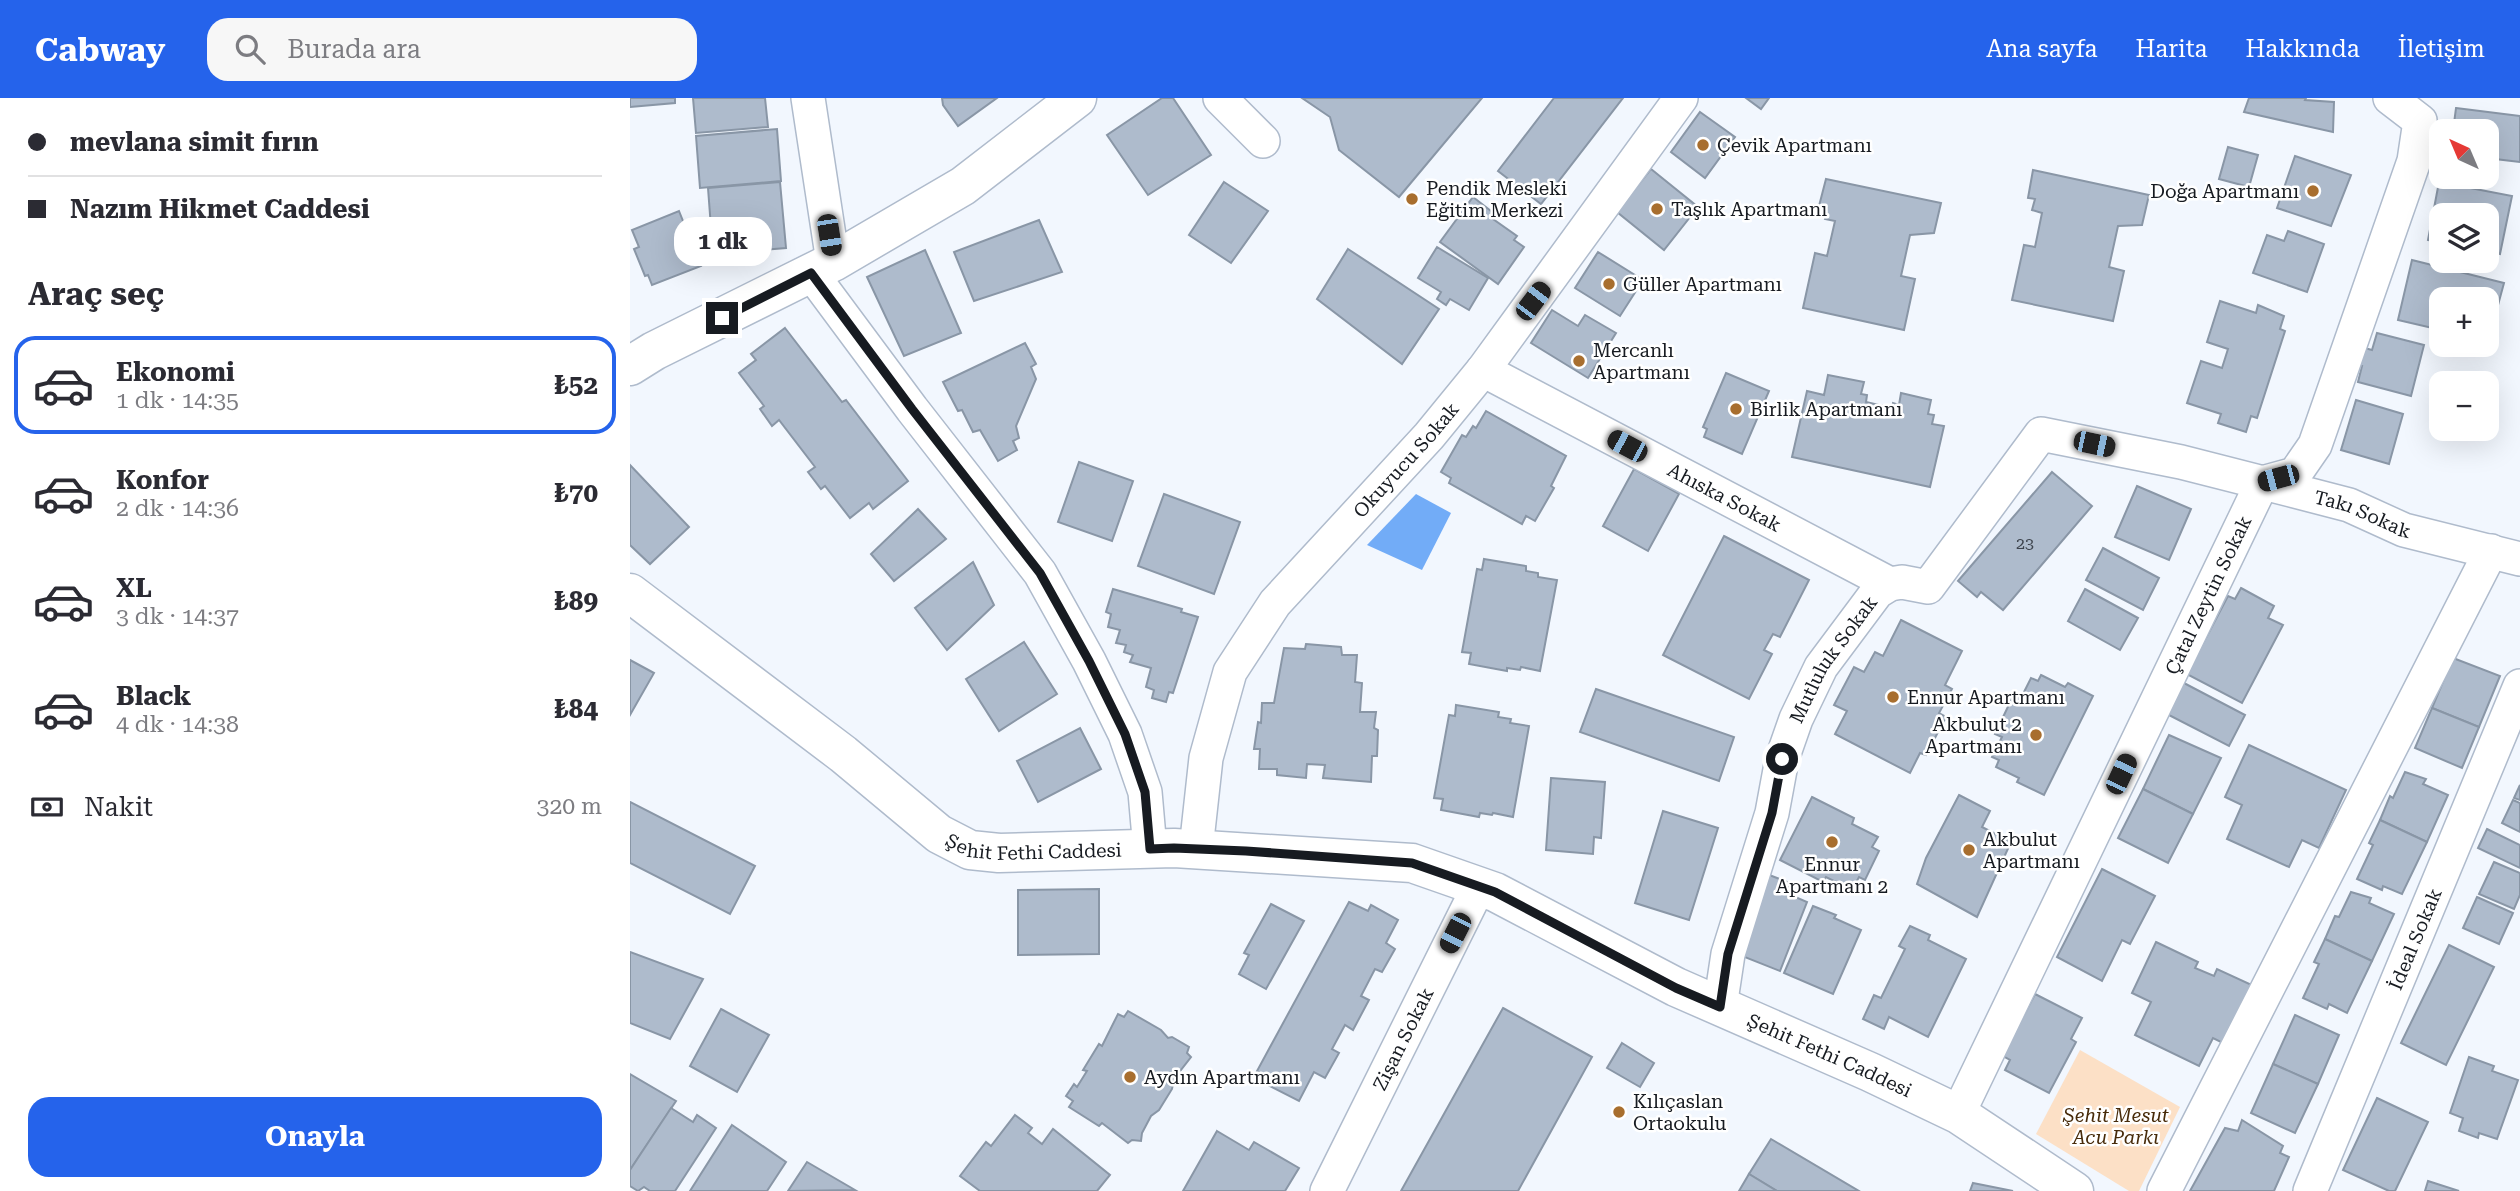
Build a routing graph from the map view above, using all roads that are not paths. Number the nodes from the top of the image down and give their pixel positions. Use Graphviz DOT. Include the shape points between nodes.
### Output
graph roads {
  1 [pos="808,98"];
  2 [pos="1077,98"];
  3 [pos="1220,98"];
  4 [pos="1681,98"];
  5 [pos="2389,98"];
  6 [pos="1263,141"];
  7 [pos="822,268"];
  8 [pos="630,366"];
  9 [pos="1483,370"];
  10 [pos="2041,434"];
  11 [pos="2262,483"];
  12 [pos="2505,555"];
  13 [pos="1890,584"];
  14 [pos="630,593"];
  15 [pos="2520,686"];
  16 [pos="1150,849"];
  17 [pos="1196,849"];
  18 [pos="1479,887"];
  19 [pos="1720,1007"];
  20 [pos="1958,1114"];
  21 [pos="1327,1191"];
  22 [pos="2074,1191"];
  23 [pos="2164,1191"];
  24 [pos="2310,1191"];
  1 -- 7 [label="street"];
  2 -- 7 [label="street" via="963,186"];
  3 -- 6 [label="street"];
  4 -- 9 [label="street, Okuyucu Sokak"];
  5 -- 11 [label="street" via="2420,121 2414,161 2315,445 2295,474"];
  7 -- 8 [label="street"];
  7 -- 16 [label="street" via="912,409 1040,573 1125,734 1145,792"];
  9 -- 13 [label="street, Ahıska Sokak"];
  9 -- 17 [label="street, Okuyucu Sokak" via="1429,436 1275,603 1230,672 1206,758"];
  10 -- 11 [label="street, Takı Sokak"];
  10 -- 13 [label="street, Mutluluk Sokak" via="1928,587"];
  11 -- 12 [label="street, Takı Sokak" via="2349,505 2404,530"];
  11 -- 20 [label="street, Çatal Zeytin Sokak"];
  12 -- 23 [label="street"];
  13 -- 19 [label="street, Mutluluk Sokak" via="1877,592 1821,667 1796,719 1728,954"];
  14 -- 16 [label="street, Şehit Fethi Caddesi" via="843,754 939,834 970,850"];
  15 -- 24 [label="street, İdeal Sokak"];
  16 -- 17 [label="street, Şehit Fethi Caddesi"];
  17 -- 18 [label="street, Şehit Fethi Caddesi" via="1412,863"];
  18 -- 19 [label="street, Şehit Fethi Caddesi"];
  18 -- 21 [label="street, Zişan Sokak"];
  19 -- 20 [label="street, Şehit Fethi Caddesi"];
  20 -- 22 [label="street, Şehit Fethi Caddesi"];
}
